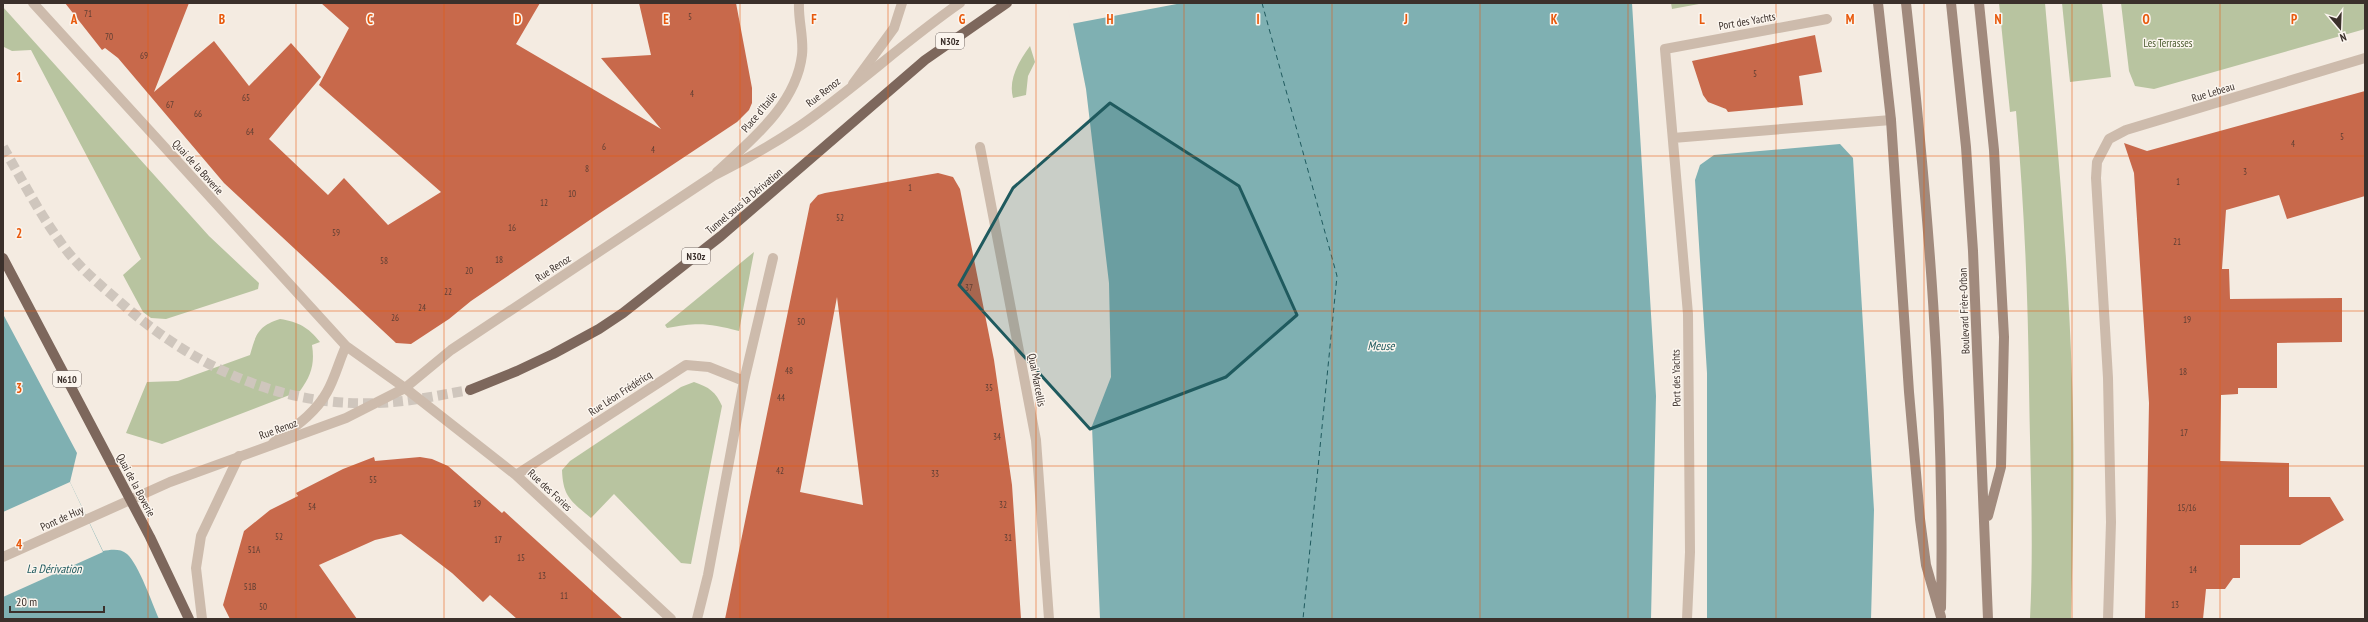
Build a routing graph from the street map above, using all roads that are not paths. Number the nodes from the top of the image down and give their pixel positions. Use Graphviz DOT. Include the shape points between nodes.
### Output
graph roads {
  1 [pos="33,3"];
  2 [pos="799,3"];
  3 [pos="902,3"];
  4 [pos="960,3"];
  5 [pos="1007,3"];
  6 [pos="1878,3"];
  7 [pos="1906,3"];
  8 [pos="1951,3"];
  9 [pos="1979,3"];
  10 [pos="1827,19"];
  11 [pos="2365,58"];
  12 [pos="853,84"];
  13 [pos="1891,120"];
  14 [pos="1673,138"];
  15 [pos="980,147"];
  16 [pos="713,176"];
  17 [pos="3,258"];
  18 [pos="773,258"];
  19 [pos="346,346"];
  20 [pos="744,381"];
  21 [pos="405,388"];
  22 [pos="470,390"];
  23 [pos="273,443"];
  24 [pos="239,456"];
  25 [pos="516,475"];
  26 [pos="130,500"];
  27 [pos="1985,526"];
  28 [pos="3,557"];
  29 [pos="1941,618"];
  30 [pos="189,619"];
  31 [pos="202,619"];
  32 [pos="671,619"];
  33 [pos="697,619"];
  34 [pos="1048,619"];
  35 [pos="1687,619"];
  36 [pos="1988,619"];
  37 [pos="2108,619"];
  1 -- 19 [label="street, Quai de la Boverie"];
  2 -- 16 [label="street, Place d'Italie" via="803,54 799,72 784,104"];
  3 -- 12 [label="street" via="894,28"];
  4 -- 12 [label="street, Rue Renoz"];
  5 -- 22 [label="main road, Tunnel sous la Dérivation / N30z" via="957,36 896,85 727,231 623,313 574,344"];
  6 -- 13 [label="main road"];
  7 -- 29 [label="main road" via="1923,161 1930,269 1941,518"];
  8 -- 27 [label="main road, Boulevard Frère-Orban" via="1966,147 1973,251"];
  9 -- 27 [label="main road" via="1995,158 2004,337 2001,467"];
  10 -- 14 [label="street, Port des Yachts" via="1665,48"];
  11 -- 37 [label="street, Rue Lebeau" via="2126,130 2109,139 2097,162 2108,378 2111,522"];
  12 -- 16 [label="street, Rue Renoz" via="802,125"];
  13 -- 14 [label="street"];
  13 -- 29 [label="main road" via="1915,465 1926,565"];
  14 -- 35 [label="street, Port des Yachts" via="1688,314 1690,552"];
  15 -- 34 [label="street, Quai Marcellis" via="1036,440"];
  16 -- 21 [label="street, Rue Renoz" via="451,350"];
  17 -- 26 [label="main road, Quai de la Boverie / N610"];
  18 -- 20 [label="street"];
  19 -- 21 [label="street, Quai de la Boverie"];
  19 -- 23 [label="street" via="327,392 318,406"];
  20 -- 25 [label="street, Rue Léon Frédéricq" via="709,367 686,365"];
  20 -- 33 [label="street" via="708,575"];
  21 -- 23 [label="street, Rue Renoz" via="346,418"];
  21 -- 25 [label="street, Rue des Fories"];
  23 -- 24 [label="street, Rue Renoz"];
  24 -- 26 [label="street, Rue Renoz"];
  24 -- 31 [label="street" via="201,536 196,568"];
  25 -- 32 [label="street, Rue des Fories"];
  26 -- 28 [label="street, Pont de Huy"];
  26 -- 30 [label="main road, Quai de la Boverie / N610"];
  27 -- 36 [label="main road, Boulevard Frère-Orban"];
}
